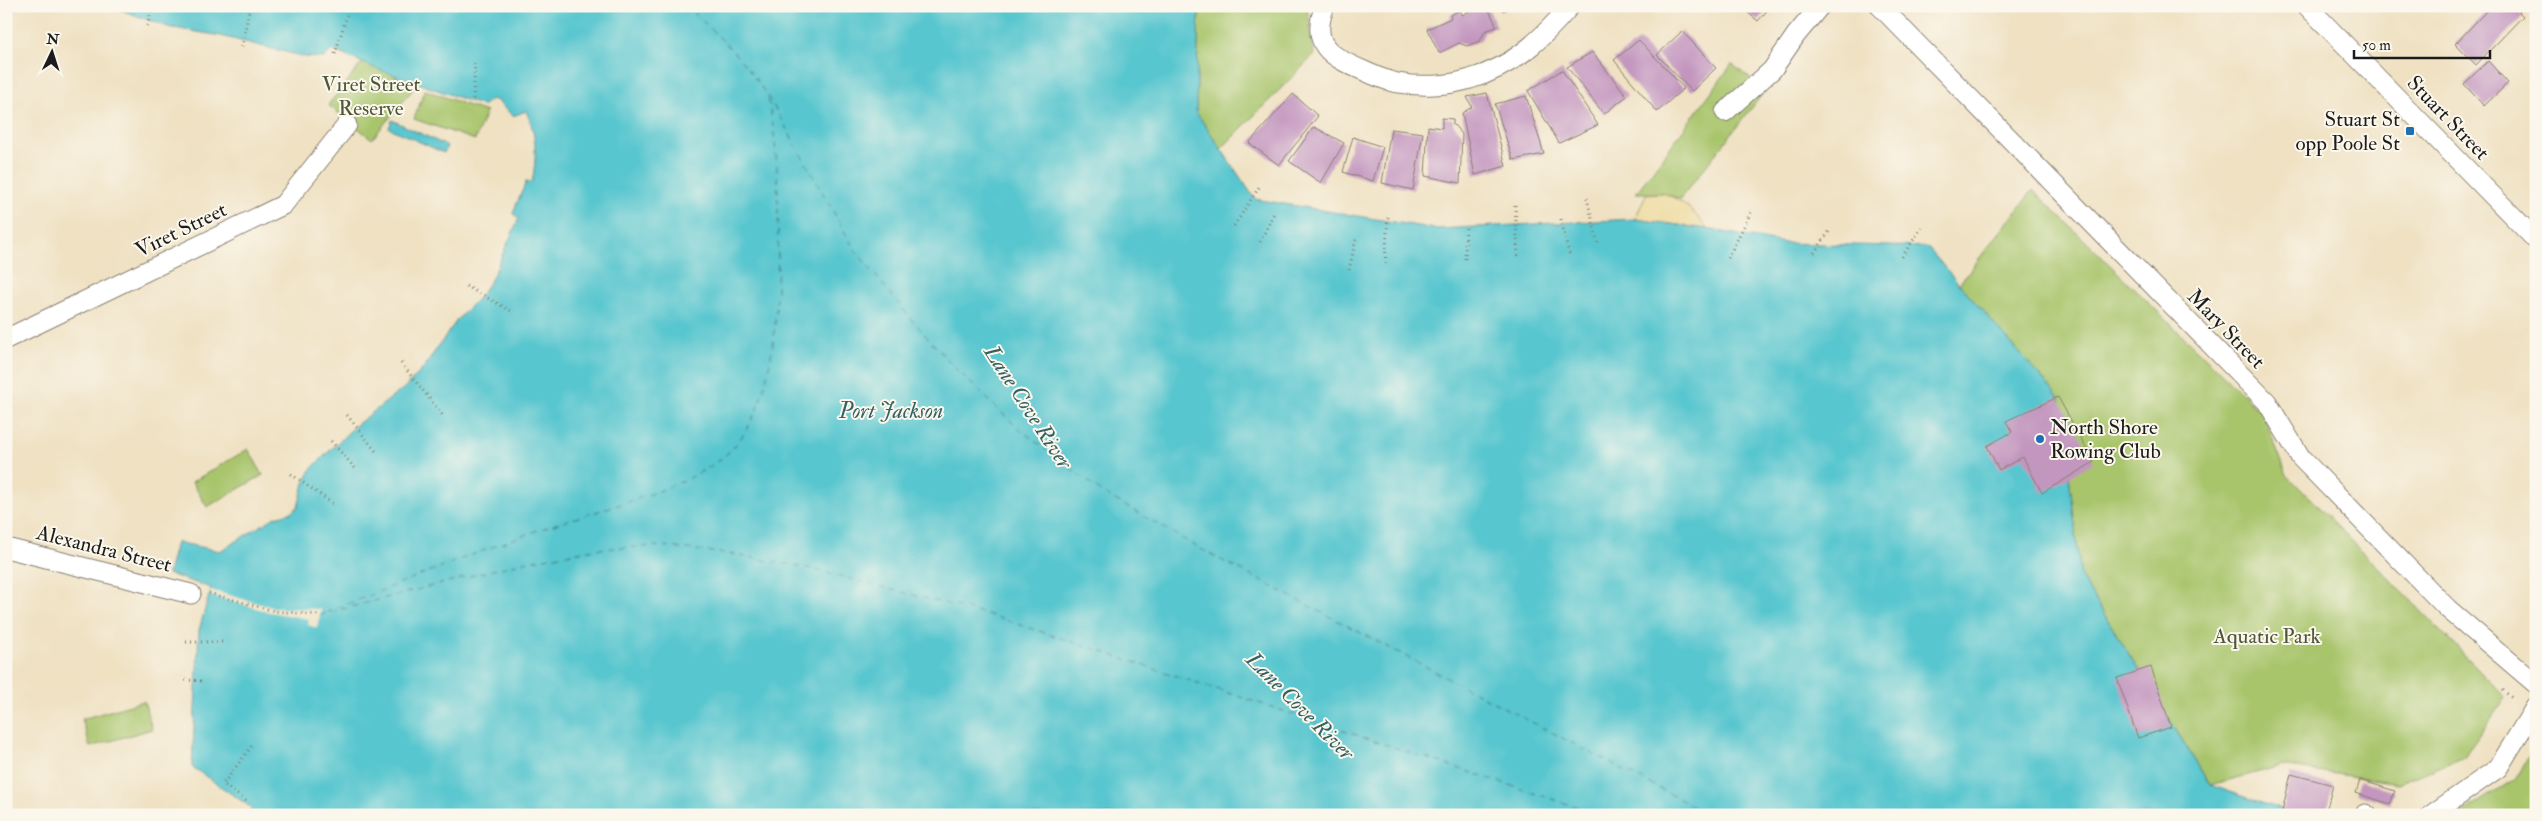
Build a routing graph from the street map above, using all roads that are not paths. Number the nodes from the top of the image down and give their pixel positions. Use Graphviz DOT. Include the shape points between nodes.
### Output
graph roads {
  1 [pos="1325,6"];
  2 [pos="1570,6"];
  3 [pos="1820,6"];
  4 [pos="1880,6"];
  5 [pos="2308,6"];
  6 [pos="1725,112"];
  7 [pos="347,124"];
  8 [pos="2536,240"];
  9 [pos="6,339"];
  10 [pos="6,548"];
  11 [pos="191,594"];
  12 [pos="2536,684"];
  13 [pos="2536,706"];
  14 [pos="2431,815"];
  1 -- 2 [label="street" via="1320,31 1326,50 1339,60 1377,76 1398,83 1419,84 1469,80 1521,56"];
  3 -- 6 [label="street" via="1772,70"];
  4 -- 12 [label="street, Mary Street" via="2267,402 2300,458 2448,609"];
  5 -- 8 [label="street, Stuart Street"];
  7 -- 9 [label="street, Viret Street" via="283,206"];
  10 -- 11 [label="street, Alexandra Street"];
  13 -- 14 [label="street" via="2498,768"];
}
